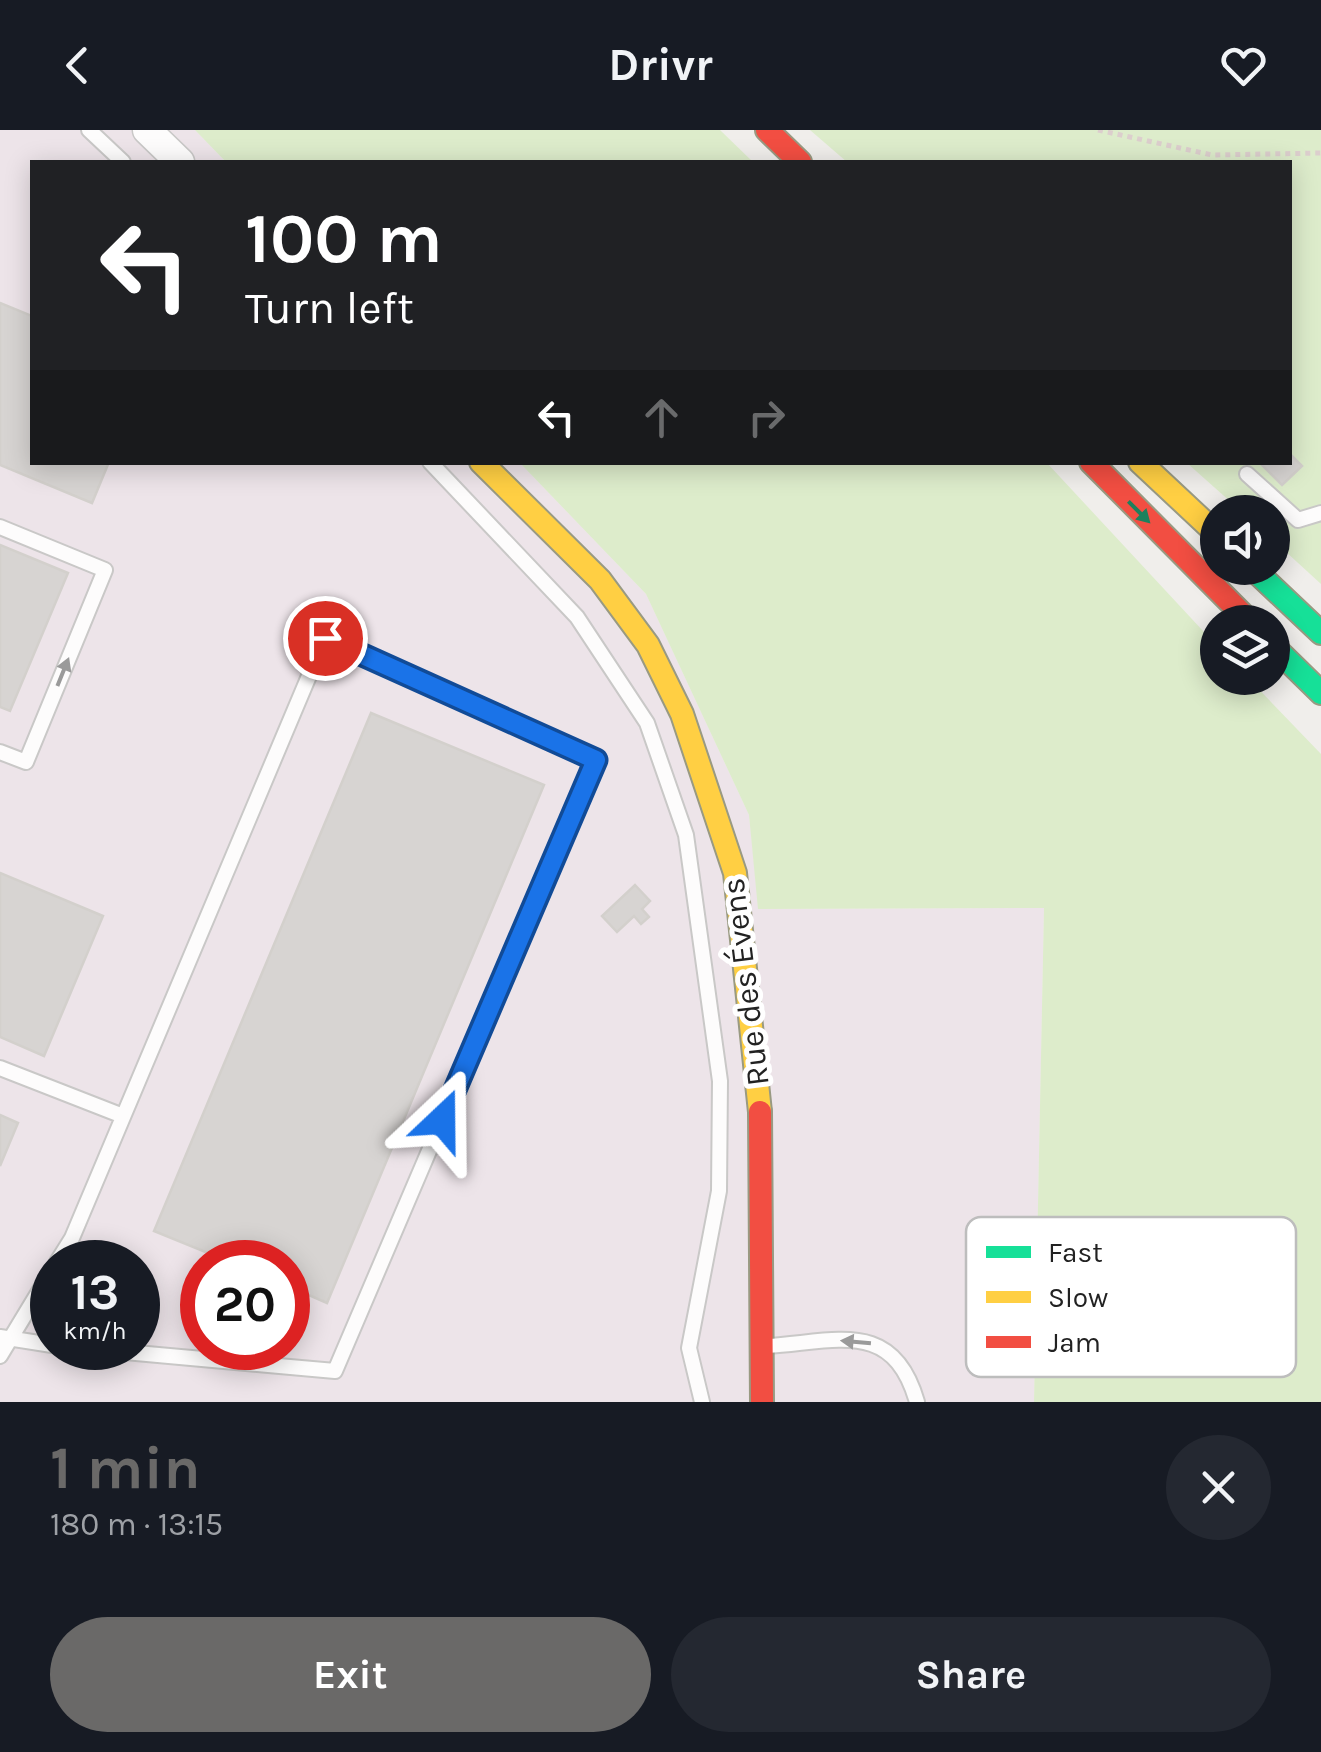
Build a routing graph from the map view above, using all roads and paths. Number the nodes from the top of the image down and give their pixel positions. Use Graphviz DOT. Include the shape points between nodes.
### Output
graph roads {
  1 [pos="89,130"];
  2 [pos="148,130"];
  3 [pos="767,130"];
  4 [pos="1098,130"];
  5 [pos="1321,153"];
  6 [pos="120,160"];
  7 [pos="178,160"];
  8 [pos="798,160"];
  9 [pos="433,465"];
  10 [pos="485,465"];
  11 [pos="1093,465"];
  12 [pos="1143,465"];
  13 [pos="1247,474"];
  14 [pos="1321,514"];
  15 [pos="1200,518"];
  16 [pos="0,527"];
  17 [pos="1270,585"];
  18 [pos="1233,605"];
  19 [pos="1321,634"];
  20 [pos="1290,663"];
  21 [pos="1321,693"];
  22 [pos="0,752"];
  23 [pos="0,1068"];
  24 [pos="123,1116"];
  25 [pos="71,1240"];
  26 [pos="30,1302"];
  27 [pos="5,1339"];
  28 [pos="30,1342"];
  29 [pos="762,1346"];
  30 [pos="160,1355"];
  31 [pos="0,1356"];
  32 [pos="702,1402"];
  33 [pos="762,1402"];
  34 [pos="916,1402"];
  1 -- 6 [label="lane"];
  2 -- 7 [label="street"];
  3 -- 8 [label="street"];
  4 -- 5 [label="path" via="1212,155"];
  9 -- 32 [label="lane" via="577,617 647,723 686,835 720,1081 719,1191 689,1348"];
  10 -- 29 [label="street, Rue des Évens" via="600,580 648,645 682,714 734,873 761,1118"];
  11 -- 18 [label="street, one-way"];
  12 -- 15 [label="street"];
  13 -- 14 [label="lane" via="1298,520"];
  22 -- 16 [label="lane, one-way" via="26,762 106,570"];
  17 -- 19 [label="street"];
  20 -- 21 [label="street"];
  23 -- 24 [label="lane"];
  24 -- 25 [label="lane"];
  24 -- 30 [label="lane" via="325,638 596,760 335,1371"];
  26 -- 27 [label="lane"];
  27 -- 28 [label="lane"];
  27 -- 31 [label="lane"];
  29 -- 33 [label="street, Rue des Évens"];
  34 -- 29 [label="lane, one-way" via="898,1358 860,1338"];
}
